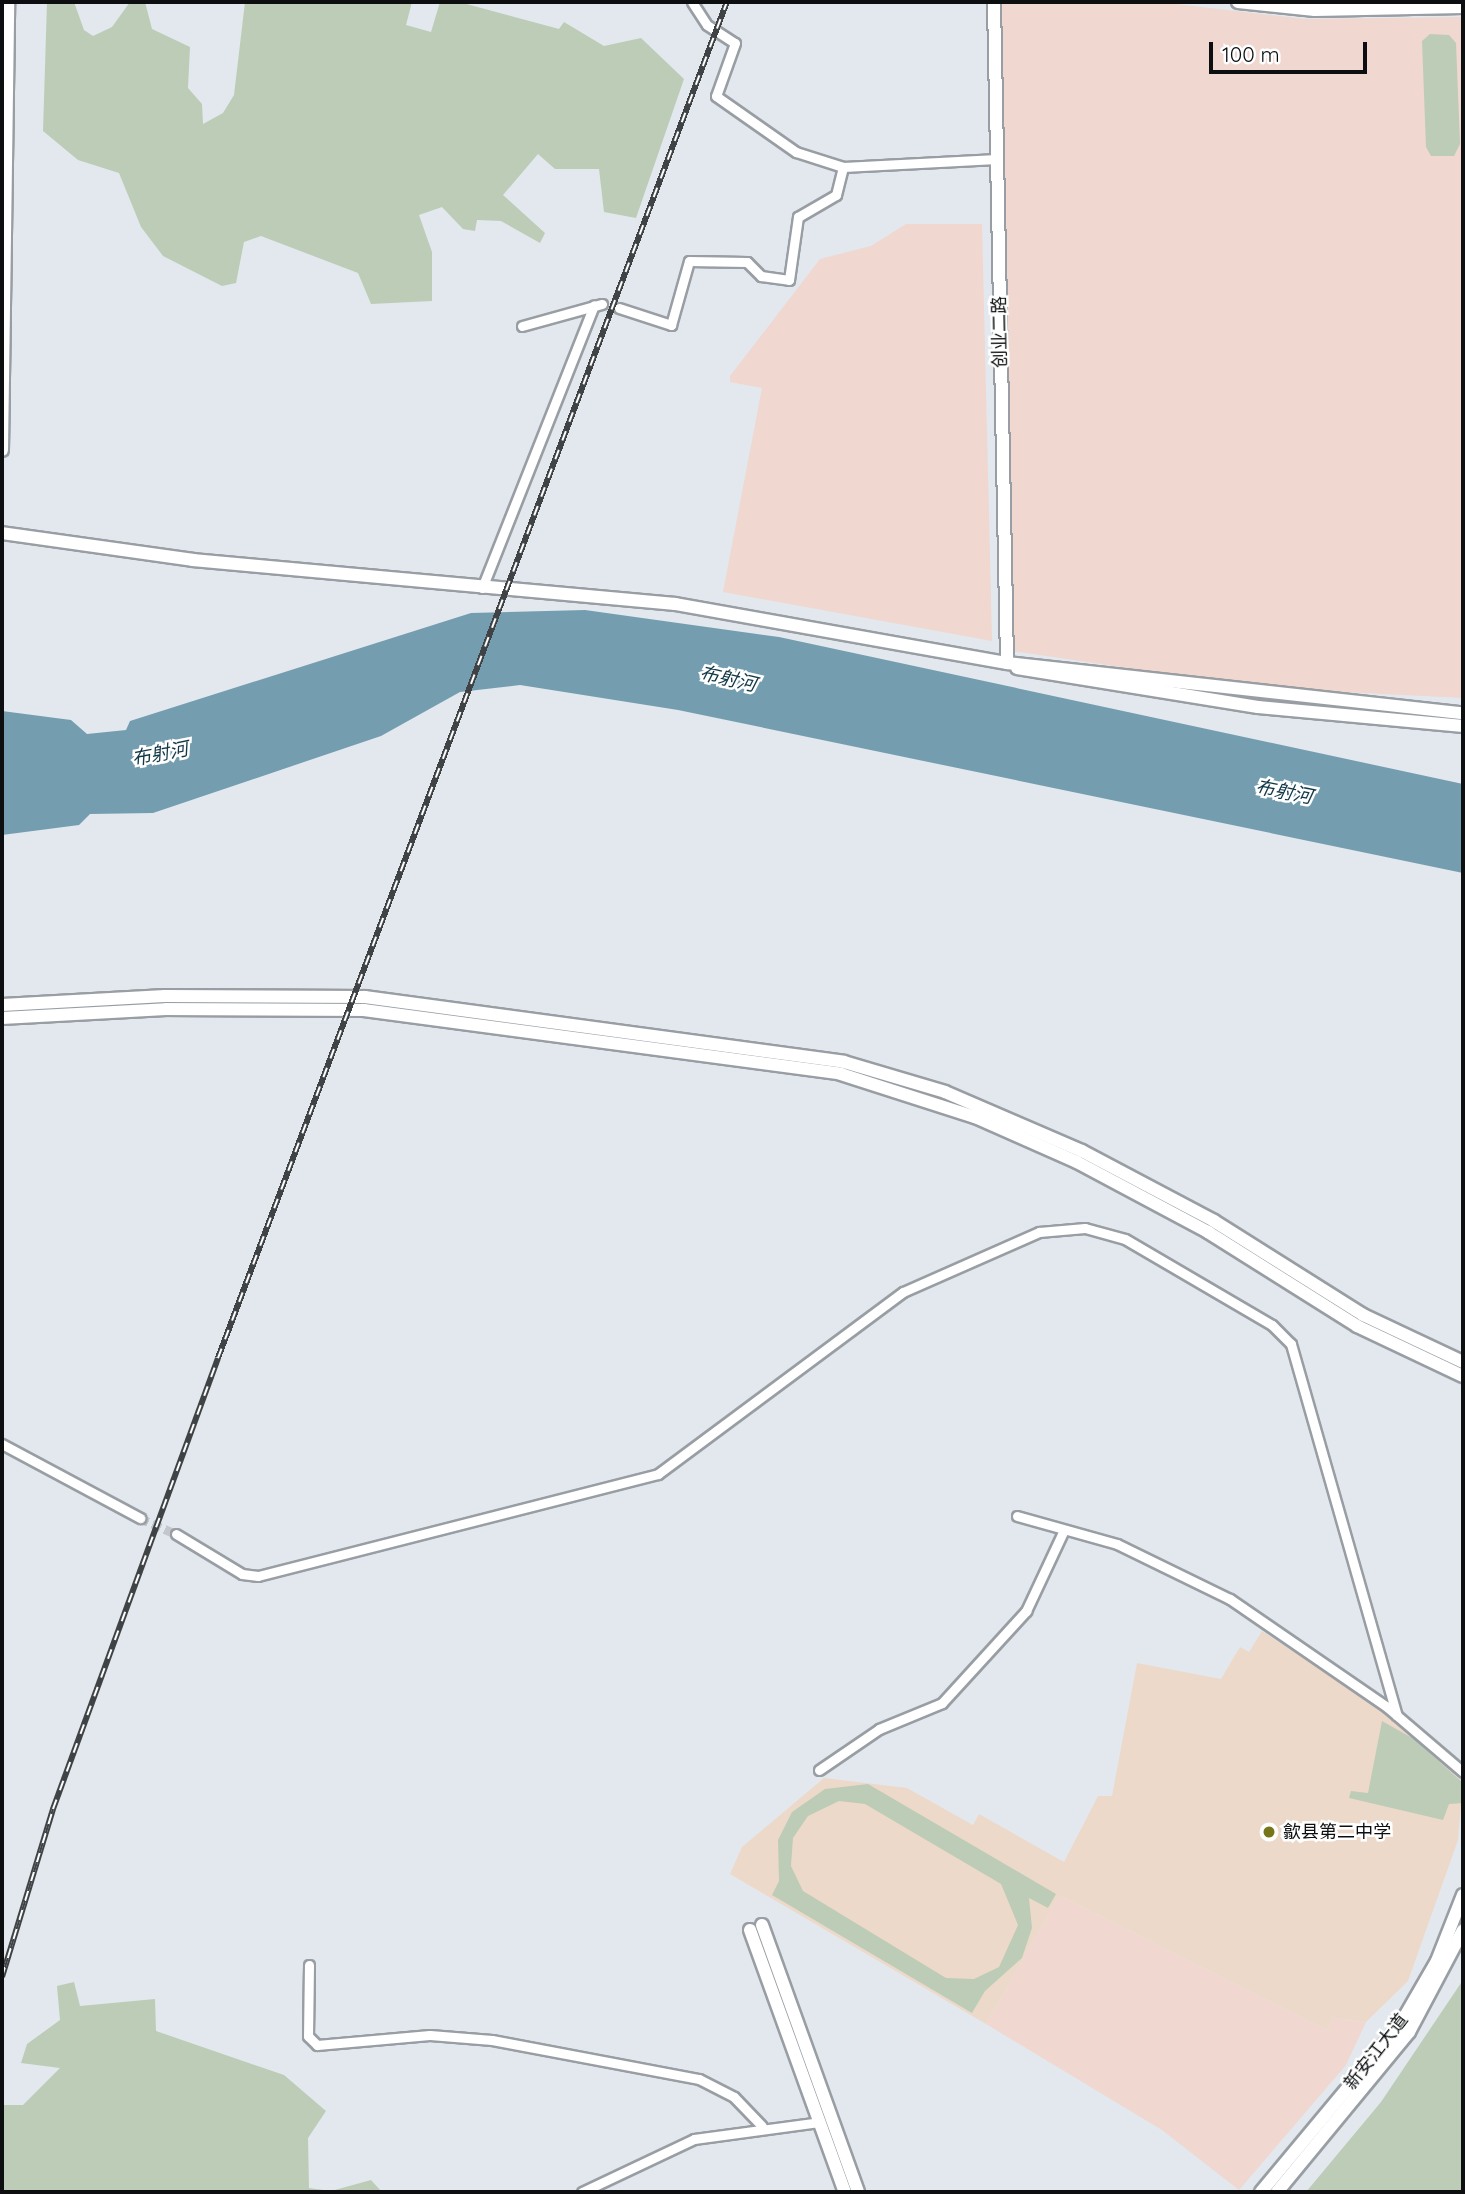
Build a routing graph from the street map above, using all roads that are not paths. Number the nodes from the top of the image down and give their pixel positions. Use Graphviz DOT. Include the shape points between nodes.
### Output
graph roads {
  1 [pos="8,2"];
  2 [pos="692,2"];
  3 [pos="994,2"];
  4 [pos="1238,2"];
  5 [pos="1463,6"];
  6 [pos="997,159"];
  7 [pos="844,167"];
  8 [pos="618,308"];
  9 [pos="522,326"];
  10 [pos="2,450"];
  11 [pos="2,533"];
  12 [pos="482,587"];
  13 [pos="1007,663"];
  14 [pos="1463,713"];
  15 [pos="1463,726"];
  16 [pos="2,1006"];
  17 [pos="2,1018"];
  18 [pos="1463,1362"];
  19 [pos="1463,1376"];
  20 [pos="2,1444"];
  21 [pos="1017,1516"];
  22 [pos="140,1518"];
  23 [pos="1064,1530"];
  24 [pos="176,1534"];
  25 [pos="1398,1715"];
  26 [pos="820,1770"];
  27 [pos="1463,1772"];
  28 [pos="1463,1895"];
  29 [pos="1463,1930"];
  30 [pos="310,1965"];
  31 [pos="819,2122"];
  32 [pos="762,2126"];
  33 [pos="582,2192"];
  34 [pos="845,2192"];
  35 [pos="858,2192"];
  36 [pos="1261,2192"];
  37 [pos="1277,2192"];
  1 -- 10 [label="main road"];
  2 -- 7 [label="street" via="707,24 735,43 716,96 790,149"];
  3 -- 6 [label="main road, 创业二路"];
  4 -- 5 [label="main road" via="1315,9"];
  6 -- 7 [label="street"];
  6 -- 13 [label="main road, 创业二路"];
  7 -- 8 [label="street" via="836,195 798,217 789,280 761,276 747,262 689,261 671,325"];
  9 -- 12 [label="street" via="598,305"];
  11 -- 12 [label="main road" via="193,560"];
  12 -- 13 [label="main road" via="720,610"];
  13 -- 14 [label="main road"];
  13 -- 15 [label="main road" via="1034,675 1258,707"];
  16 -- 18 [label="main road" via="179,996 365,998 844,1062 945,1092 1082,1151 1214,1221 1363,1315"];
  17 -- 19 [label="main road" via="166,1009 364,1010 841,1074 964,1113 1077,1162 1197,1226 1357,1326"];
  20 -- 22 [label="street"];
  21 -- 23 [label="street"];
  23 -- 25 [label="street" via="1117,1545 1220,1594"];
  23 -- 26 [label="street" via="1026,1611 942,1703 879,1729"];
  24 -- 25 [label="street" via="242,1574 258,1576 658,1474 904,1292 1039,1232 1085,1228 1125,1239 1272,1325 1291,1344"];
  25 -- 27 [label="street"];
  28 -- 36 [label="main road, 新安江大道" via="1437,1961 1400,2025"];
  29 -- 37 [label="main road, 新安江大道" via="1409,2032"];
  30 -- 32 [label="street" via="308,2036 317,2045 430,2035 492,2040 699,2079 734,2097"];
  31 -- 32 [label="street"];
  31 -- 34 [label="main road"];
  31 -- 35 [label="main road" via="756,1928"];
  32 -- 33 [label="street" via="694,2140"];
}
